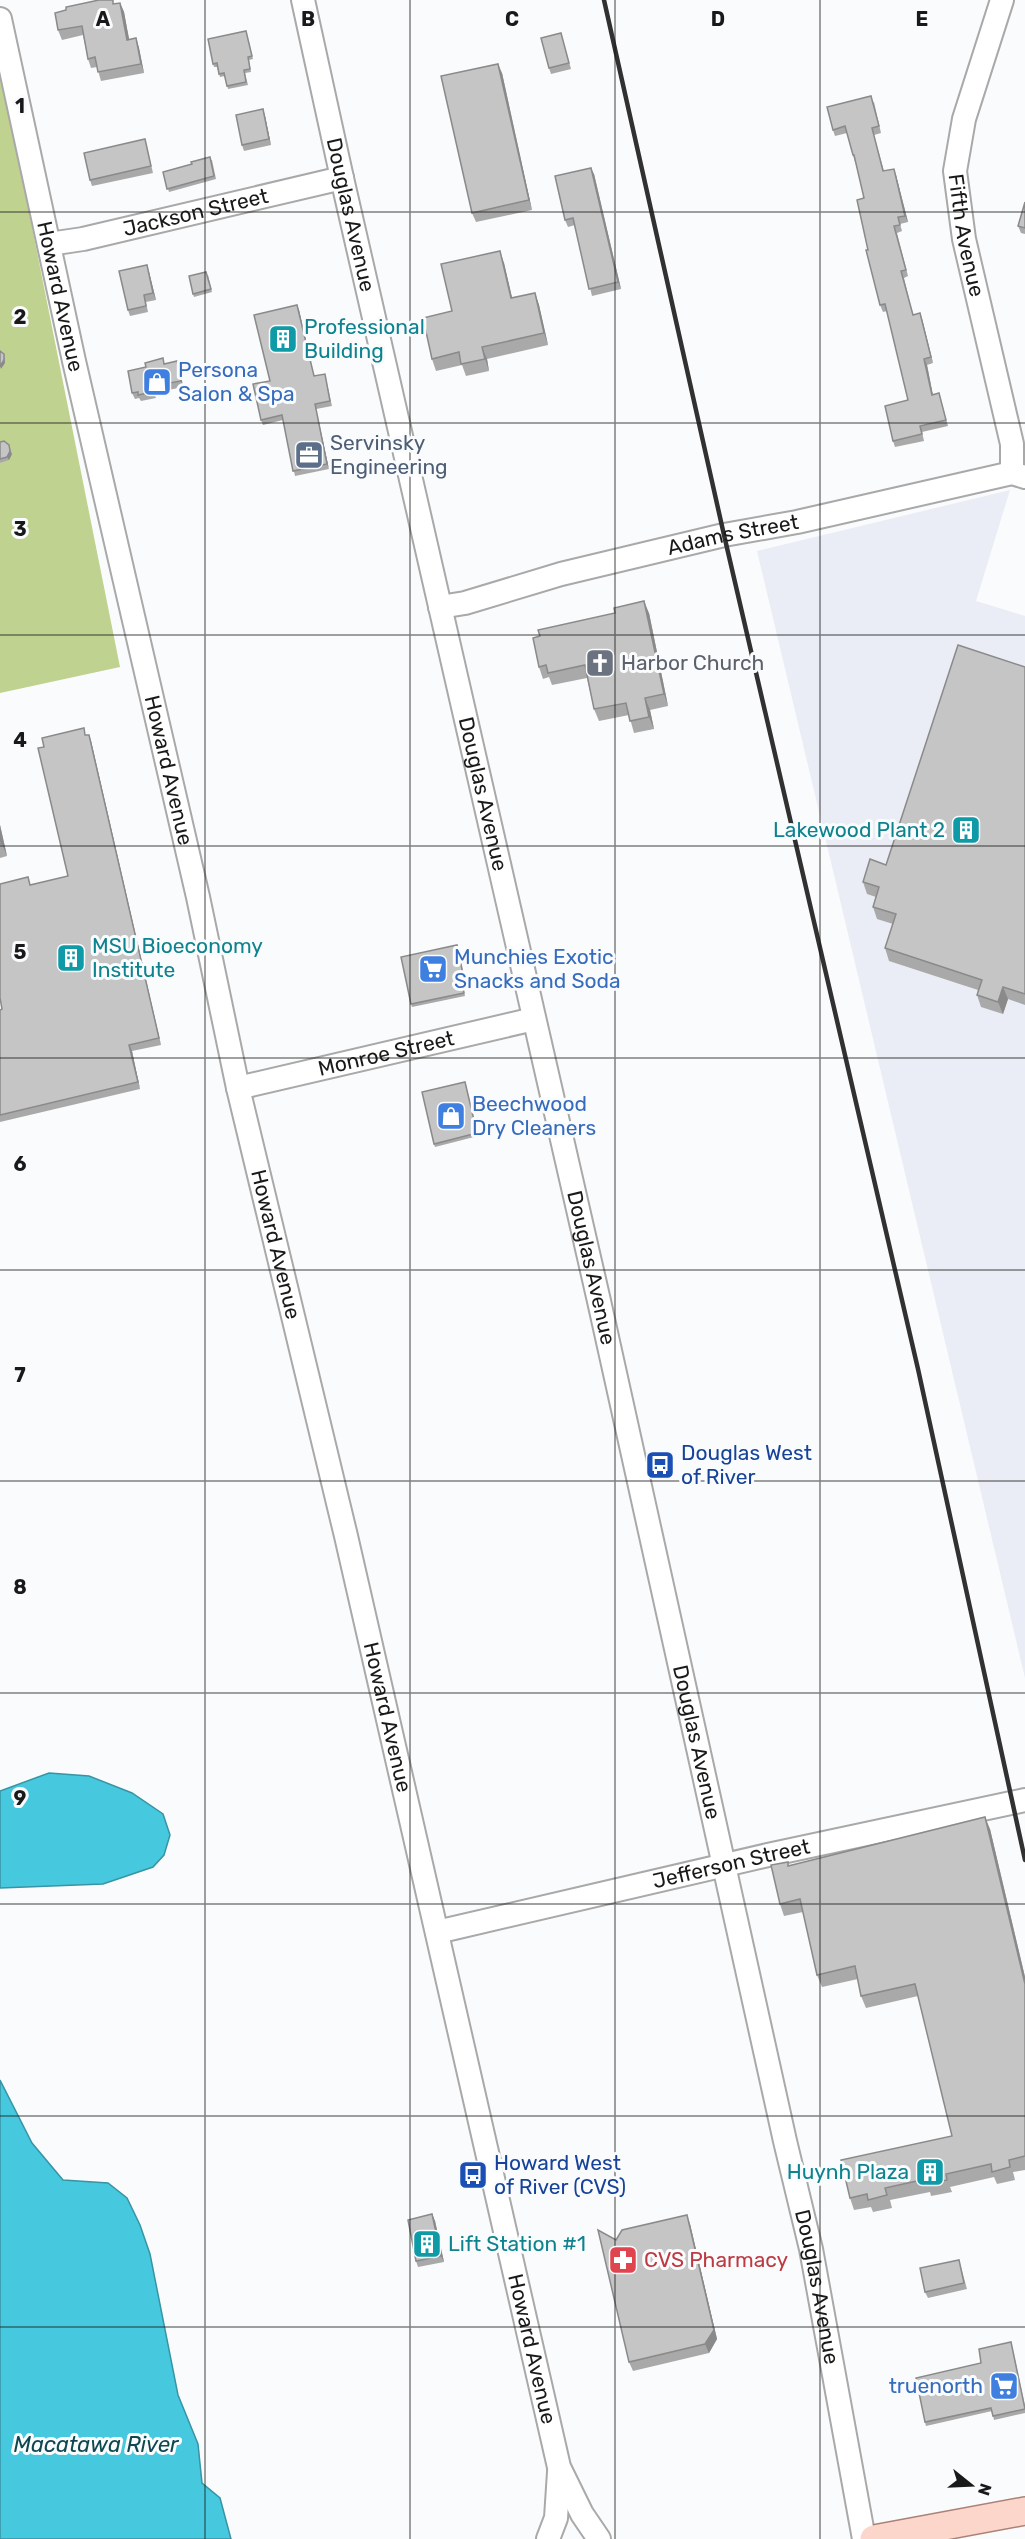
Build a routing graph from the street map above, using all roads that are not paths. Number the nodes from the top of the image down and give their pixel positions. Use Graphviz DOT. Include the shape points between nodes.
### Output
graph roads {
  1 [pos="303,0"];
  2 [pos="1002,0"];
  3 [pos="0,19"];
  4 [pos="342,178"];
  5 [pos="49,244"];
  6 [pos="1018,475"];
  7 [pos="440,607"];
  8 [pos="534,1019"];
  9 [pos="238,1088"];
  10 [pos="1025,1800"];
  11 [pos="724,1866"];
  12 [pos="437,1932"];
  13 [pos="559,2467"];
  14 [pos="1025,2511"];
  15 [pos="548,2539"];
  16 [pos="599,2539"];
  17 [pos="864,2539"];
  18 [pos="874,2539"];
  1 -- 4 [label="street, Douglas Avenue"];
  2 -- 6 [label="street, Fifth Avenue" via="964,119 955,171 964,239"];
  3 -- 5 [label="street, Howard Avenue"];
  4 -- 5 [label="street, Jackson Street"];
  4 -- 7 [label="street, Douglas Avenue"];
  5 -- 9 [label="street, Howard Avenue"];
  6 -- 7 [label="street, Adams Street" via="724,536"];
  7 -- 8 [label="street, Douglas Avenue"];
  8 -- 9 [label="street, Monroe Street"];
  8 -- 11 [label="street, Douglas Avenue"];
  9 -- 12 [label="street, Howard Avenue"];
  10 -- 11 [label="street, Jefferson Street"];
  11 -- 12 [label="street, Jefferson Street"];
  11 -- 17 [label="street, Douglas Avenue" via="811,2248"];
  12 -- 13 [label="street, Howard Avenue"];
  13 -- 15 [label="street, Howard Avenue" via="556,2518"];
  13 -- 16 [label="street, Howard Avenue"];
  14 -- 18 [label="main road"];
}
